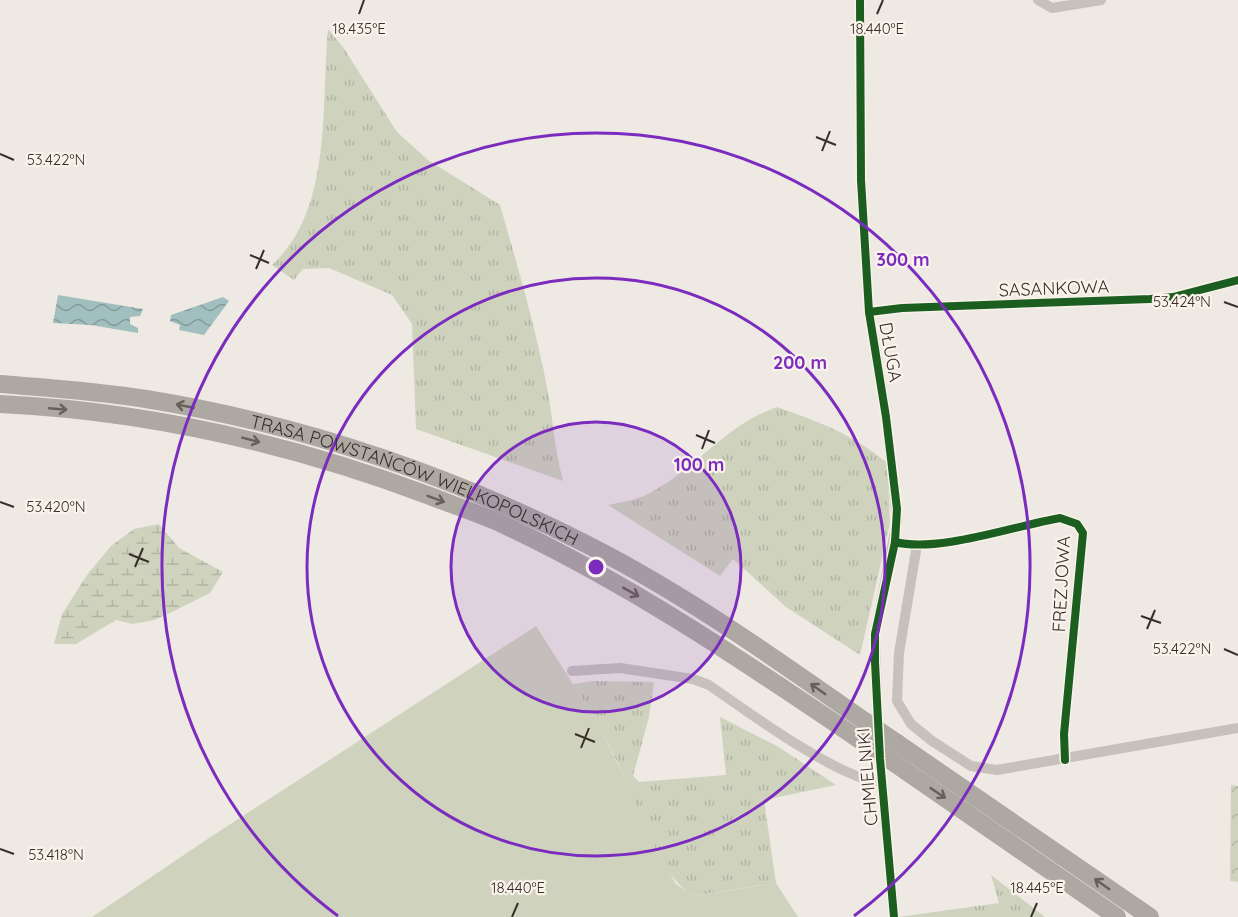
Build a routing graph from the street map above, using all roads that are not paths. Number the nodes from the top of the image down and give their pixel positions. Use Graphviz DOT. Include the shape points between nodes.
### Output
graph roads {
  1 [pos="860,0"];
  2 [pos="1038,0"];
  3 [pos="1101,0"];
  4 [pos="1238,279"];
  5 [pos="869,312"];
  6 [pos="0,384"];
  7 [pos="0,404"];
  8 [pos="895,542"];
  9 [pos="916,545"];
  10 [pos="875,634"];
  11 [pos="572,672"];
  12 [pos="1238,728"];
  13 [pos="1065,760"];
  14 [pos="882,782"];
  15 [pos="894,917"];
  16 [pos="1117,917"];
  17 [pos="1150,917"];
  1 -- 5 [label="street, DŁUGA" via="861,180"];
  2 -- 3 [label="street" via="1052,8"];
  4 -- 5 [label="street, SASANKOWA" via="1173,297"];
  5 -- 8 [label="street, DŁUGA" via="896,488"];
  17 -- 6 [label="highway, TRASA POWSTAŃCÓW WIELKOPOLSKICH, one-way, bridge" via="759,648 658,584 573,538 460,487 338,444 145,398"];
  7 -- 16 [label="highway, TRASA POWSTAŃCÓW WIELKOPOLSKICH, one-way, bridge" via="91,412 244,438 393,482 498,522 660,608 744,661"];
  8 -- 9 [label="street, FREZJOWA"];
  8 -- 10 [label="street, DŁUGA"];
  9 -- 13 [label="street" via="899,654 897,701 911,724 971,766 996,771"];
  9 -- 13 [label="street, FREZJOWA" via="1060,518 1077,524 1083,533 1064,734"];
  10 -- 14 [label="street, CHMIELNIKI"];
  11 -- 14 [label="street" via="620,668 693,679 709,685 836,768 864,780"];
  12 -- 13 [label="street"];
  14 -- 15 [label="street, CHMIELNIKI"];
}
